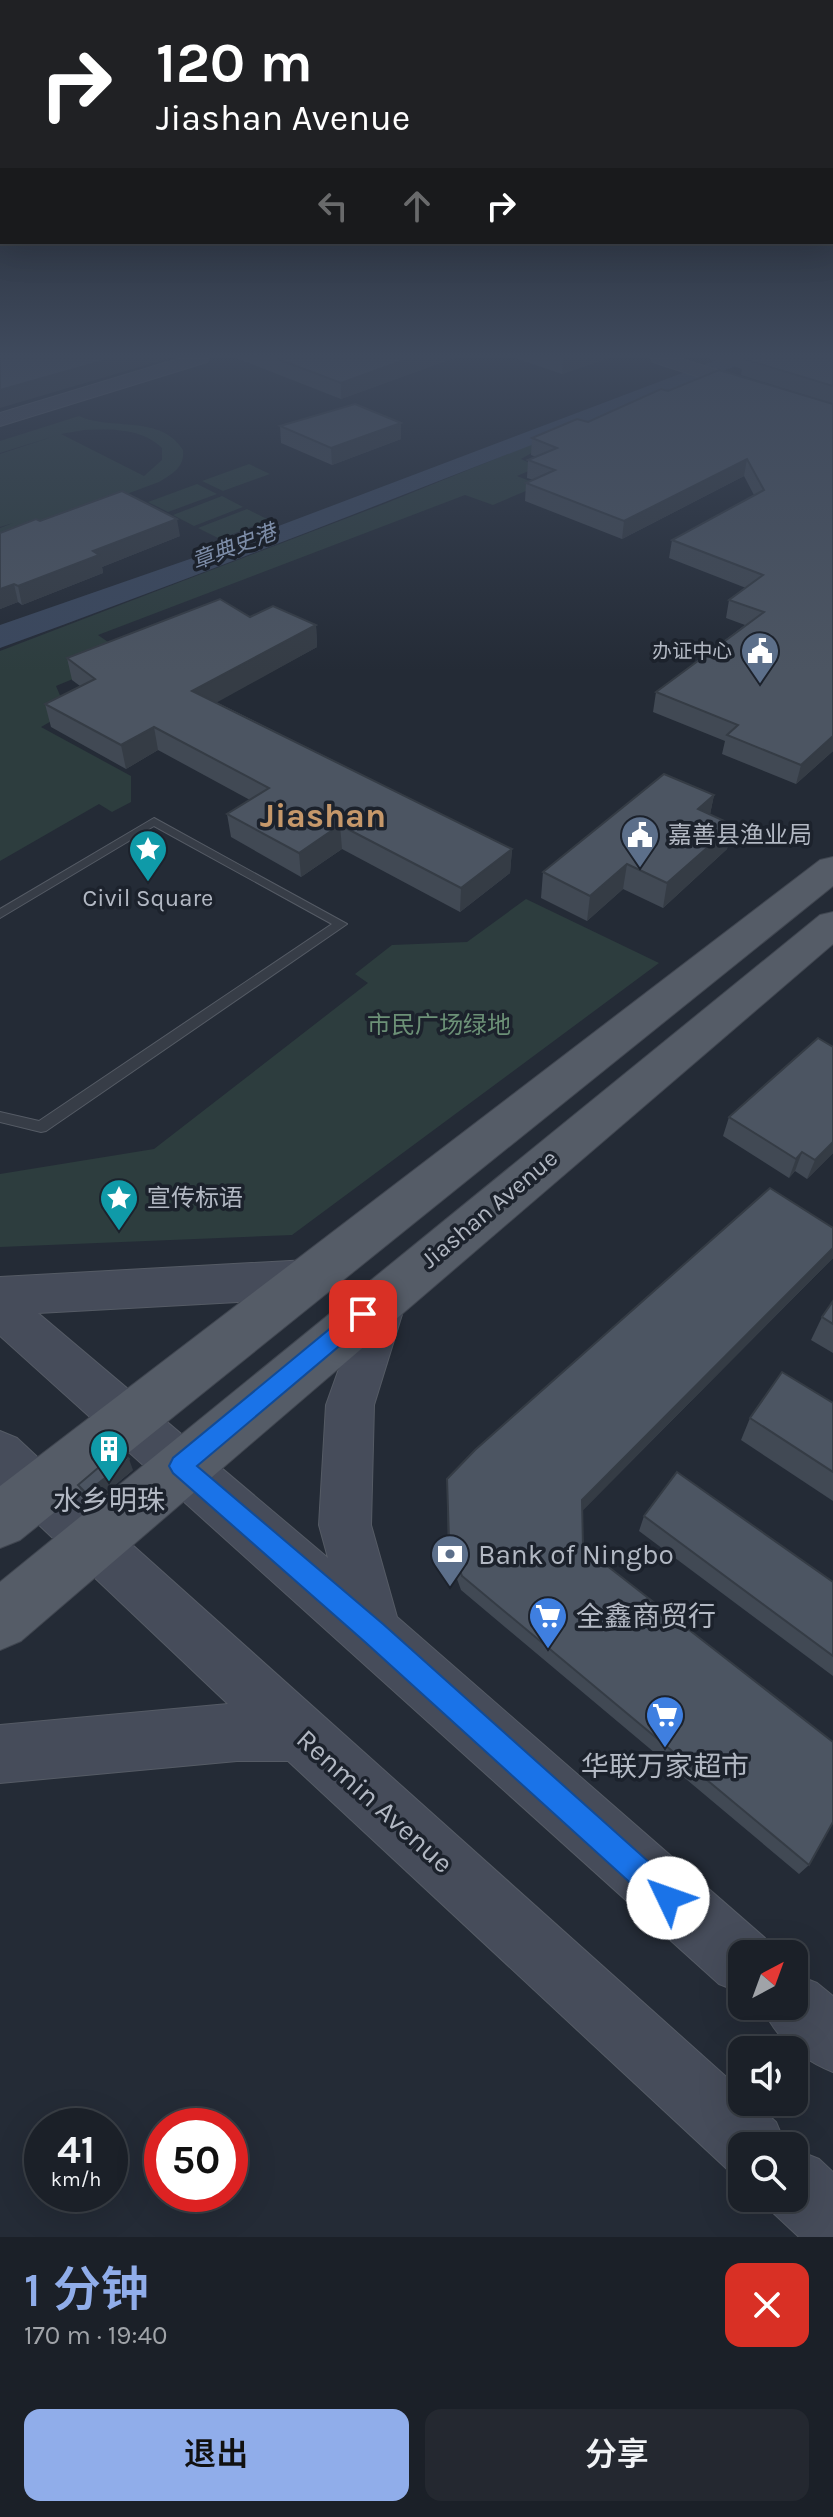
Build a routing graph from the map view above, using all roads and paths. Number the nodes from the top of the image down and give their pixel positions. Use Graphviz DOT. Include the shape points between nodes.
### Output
graph roads {
  1 [pos="833,868"];
  2 [pos="0,914"];
  3 [pos="833,924"];
  4 [pos="0,1117"];
  5 [pos="308,1279"];
  6 [pos="386,1295"];
  7 [pos="0,1296"];
  8 [pos="0,1308"];
  9 [pos="128,1421"];
  10 [pos="0,1454"];
  11 [pos="181,1466"];
  12 [pos="19,1506"];
  13 [pos="91,1542"];
  14 [pos="0,1620"];
  15 [pos="374,1633"];
  16 [pos="299,1732"];
  17 [pos="0,1754"];
  18 [pos="728,1949"];
  19 [pos="808,2018"];
  20 [pos="833,2039"];
  21 [pos="737,2132"];
  22 [pos="808,2197"];
  23 [pos="833,2220"];
  1 -- 5 [label="main road"];
  2 -- 4 [label="lane" via="154,821 341,924 41,1127"];
  3 -- 6 [label="main road, Jiashan Avenue"];
  5 -- 7 [label="main road"];
  5 -- 9 [label="main road"];
  6 -- 11 [label="main road, Jiashan Avenue"];
  6 -- 15 [label="main road" via="350,1405 345,1525"];
  8 -- 9 [label="main road"];
  9 -- 11 [label="main road"];
  9 -- 12 [label="main road"];
  10 -- 12 [label="main road, Renmin Avenue"];
  11 -- 13 [label="main road, Jiashan Avenue"];
  11 -- 15 [label="main road"];
  12 -- 13 [label="main road, Renmin Avenue"];
  13 -- 14 [label="main road, Jiashan Avenue"];
  13 -- 16 [label="main road, Renmin Avenue"];
  15 -- 18 [label="main road"];
  16 -- 17 [label="main road" via="237,1732"];
  16 -- 21 [label="main road, Renmin Avenue"];
  19 -- 20 [label="main road"];
  22 -- 23 [label="main road"];
}
